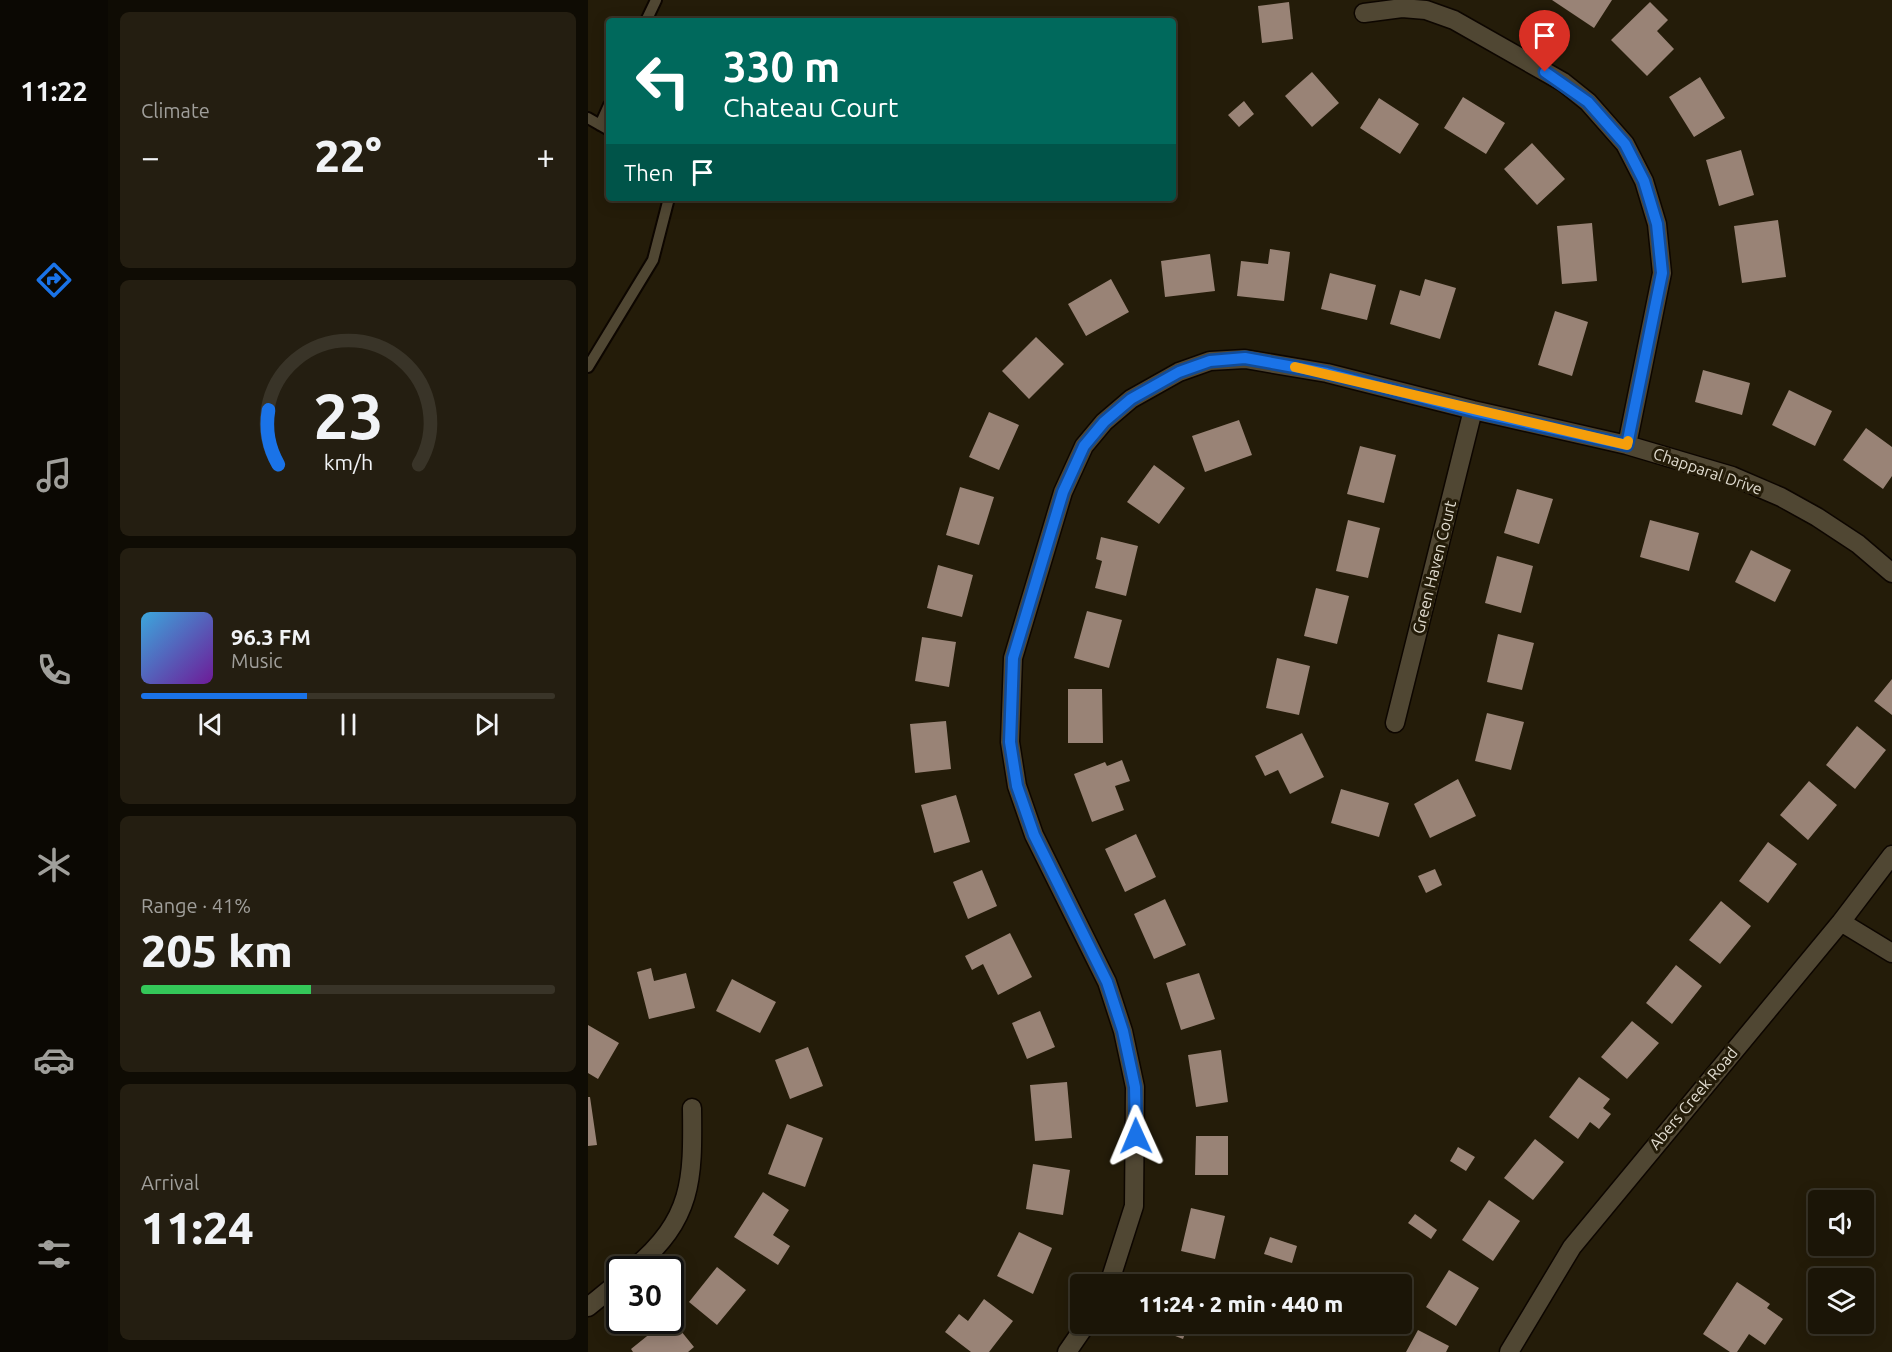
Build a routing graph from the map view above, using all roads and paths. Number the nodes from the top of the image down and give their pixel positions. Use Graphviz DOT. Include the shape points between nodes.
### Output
graph roads {
  1 [pos="656,0"];
  2 [pos="1364,13"];
  3 [pos="647,18"];
  4 [pos="588,118"];
  5 [pos="605,128"];
  6 [pos="668,201"];
  7 [pos="588,367"];
  8 [pos="1473,411"];
  9 [pos="1627,445"];
  10 [pos="1892,573"];
  11 [pos="1395,723"];
  12 [pos="1892,855"];
  13 [pos="1841,921"];
  14 [pos="1892,953"];
  15 [pos="692,1108"];
  16 [pos="646,1256"];
  17 [pos="1112,1274"];
  18 [pos="606,1292"];
  19 [pos="588,1307"];
  20 [pos="1079,1334"];
  21 [pos="1067,1352"];
  22 [pos="1509,1352"];
  1 -- 3 [label="lane"];
  2 -- 9 [label="street" via="1402,8 1426,10 1454,20 1563,82 1588,102 1625,144 1644,181 1657,224 1662,273"];
  4 -- 5 [label="lane"];
  6 -- 7 [label="lane" via="653,260"];
  8 -- 9 [label="street, Chapparal Drive"];
  8 -- 11 [label="street, Green Haven Court"];
  8 -- 17 [label="street, Chapparal Drive" via="1327,373 1245,358 1210,361 1179,372 1131,399 1104,422 1084,446 1063,492 1013,658 1010,742 1017,786 1034,835 1107,982 1135,1087 1134,1206"];
  9 -- 10 [label="street, Chapparal Drive" via="1732,476 1781,497 1858,544"];
  12 -- 13 [label="street, Abers Creek Road"];
  13 -- 14 [label="street"];
  13 -- 22 [label="street, Abers Creek Road" via="1572,1247"];
  15 -- 16 [label="street" via="693,1163 686,1200 673,1228"];
  18 -- 19 [label="street"];
  20 -- 21 [label="street"];
}
